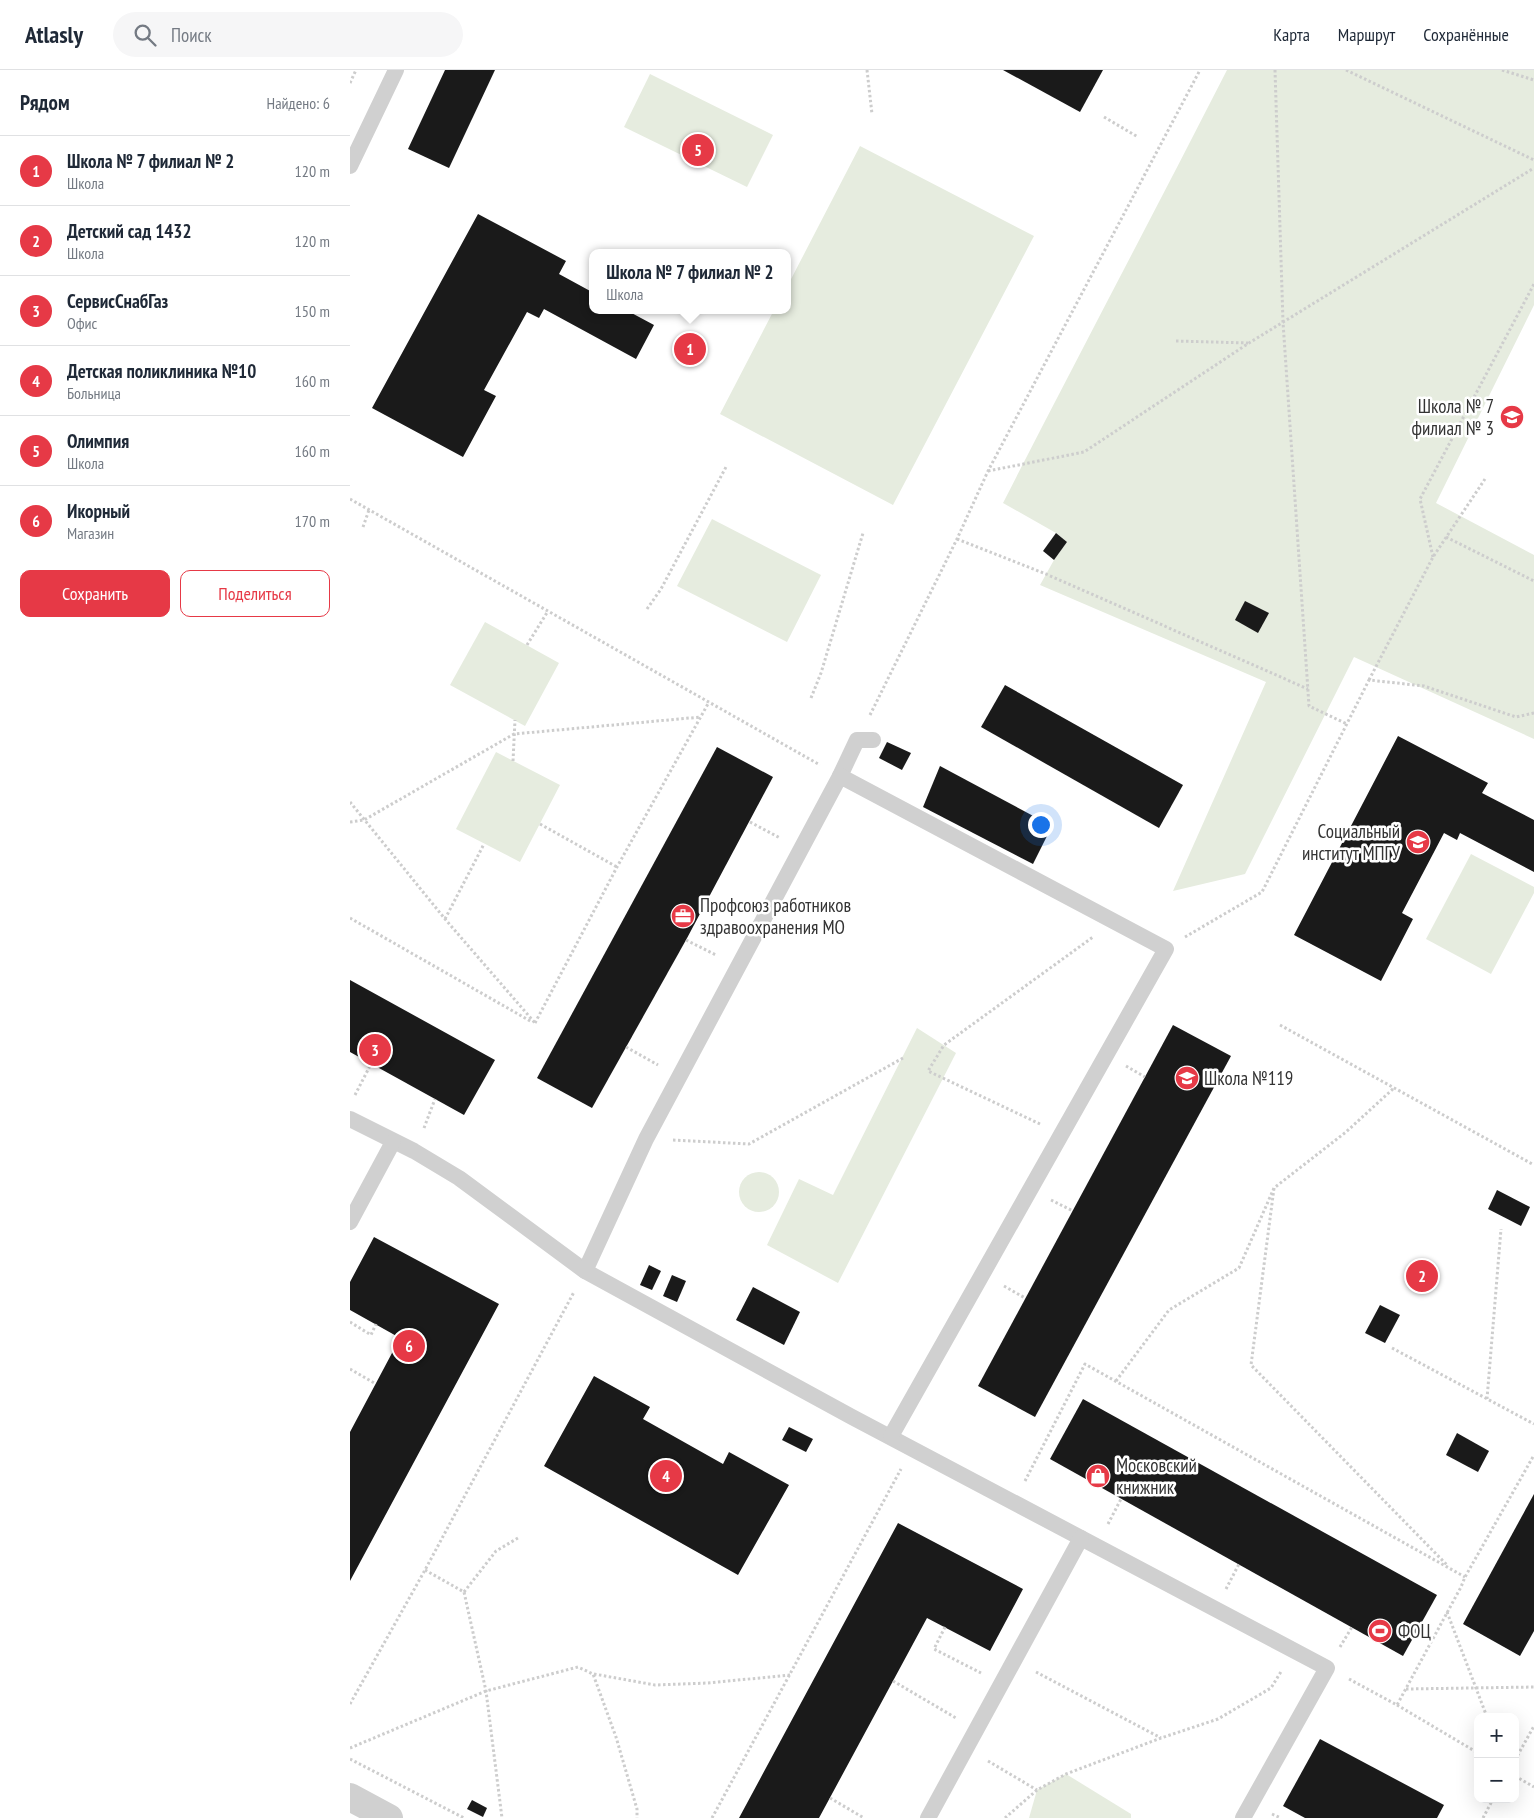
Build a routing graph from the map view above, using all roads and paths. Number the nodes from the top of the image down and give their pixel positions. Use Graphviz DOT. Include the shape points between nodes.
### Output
graph roads {
  1 [pos="356,70"];
  2 [pos="396,70"];
  3 [pos="867,70"];
  4 [pos="1200,70"];
  5 [pos="1275,70"];
  6 [pos="1346,70"];
  7 [pos="1502,70"];
  8 [pos="1534,80"];
  9 [pos="350,83"];
  10 [pos="872,114"];
  11 [pos="1104,117"];
  12 [pos="1138,137"];
  13 [pos="1534,160"];
  14 [pos="350,166"];
  15 [pos="1534,168"];
  16 [pos="1534,284"];
  17 [pos="1284,322"];
  18 [pos="1176,341"];
  19 [pos="1249,343"];
  20 [pos="726,467"];
  21 [pos="988,471"];
  22 [pos="1485,479"];
  23 [pos="350,499"];
  24 [pos="369,510"];
  25 [pos="363,527"];
  26 [pos="863,533"];
  27 [pos="1446,537"];
  28 [pos="957,539"];
  29 [pos="1433,557"];
  30 [pos="1534,581"];
  31 [pos="647,609"];
  32 [pos="548,611"];
  33 [pos="526,646"];
  34 [pos="1368,680"];
  35 [pos="1308,689"];
  36 [pos="811,698"];
  37 [pos="709,702"];
  38 [pos="1534,713"];
  39 [pos="701,717"];
  40 [pos="515,720"];
  41 [pos="1347,724"];
  42 [pos="514,734"];
  43 [pos="865,740"];
  44 [pos="514,761"];
  45 [pos="840,776"];
  46 [pos="350,802"];
  47 [pos="364,820"];
  48 [pos="350,822"];
  49 [pos="750,822"];
  50 [pos="540,824"];
  51 [pos="484,844"];
  52 [pos="801,849"];
  53 [pos="618,867"];
  54 [pos="350,918"];
  55 [pos="445,919"];
  56 [pos="1114,922"];
  57 [pos="686,940"];
  58 [pos="1166,949"];
  59 [pos="738,966"];
  60 [pos="536,1024"];
  61 [pos="1280,1024"];
  62 [pos="626,1047"];
  63 [pos="903,1058"];
  64 [pos="371,1064"];
  65 [pos="680,1076"];
  66 [pos="1394,1088"];
  67 [pos="354,1096"];
  68 [pos="435,1099"];
  69 [pos="350,1119"];
  70 [pos="1061,1134"];
  71 [pos="646,1138"];
  72 [pos="393,1142"];
  73 [pos="414,1151"];
  74 [pos="1534,1164"];
  75 [pos="1274,1188"];
  76 [pos="350,1222"];
  77 [pos="1501,1229"];
  78 [pos="585,1271"];
  79 [pos="350,1322"];
  80 [pos="376,1324"];
  81 [pos="1392,1348"];
  82 [pos="350,1369"];
  83 [pos="1116,1381"];
  84 [pos="376,1384"];
  85 [pos="1487,1399"];
  86 [pos="1534,1424"];
  87 [pos="891,1436"];
  88 [pos="912,1448"];
  89 [pos="1534,1455"];
  90 [pos="1014,1503"];
  91 [pos="518,1538"];
  92 [pos="1081,1538"];
  93 [pos="425,1570"];
  94 [pos="1452,1570"];
  95 [pos="1465,1577"];
  96 [pos="464,1592"];
  97 [pos="1448,1612"];
  98 [pos="945,1627"];
  99 [pos="1294,1650"];
  100 [pos="1015,1660"];
  101 [pos="1327,1668"];
  102 [pos="593,1674"];
  103 [pos="790,1675"];
  104 [pos="893,1681"];
  105 [pos="1001,1684"];
  106 [pos="1534,1687"];
  107 [pos="1406,1689"];
  108 [pos="1477,1689"];
  109 [pos="486,1690"];
  110 [pos="350,1704"];
  111 [pos="1397,1705"];
  112 [pos="1486,1713"];
  113 [pos="1534,1726"];
  114 [pos="976,1729"];
  115 [pos="1161,1738"];
  116 [pos="350,1748"];
  117 [pos="965,1749"];
  118 [pos="1474,1752"];
  119 [pos="1516,1758"];
  120 [pos="350,1759"];
  121 [pos="1519,1778"];
  122 [pos="1534,1787"];
  123 [pos="1037,1790"];
  124 [pos="350,1796"];
  125 [pos="830,1798"];
  126 [pos="1491,1803"];
  127 [pos="390,1818"];
  128 [pos="464,1818"];
  129 [pos="502,1818"];
  130 [pos="637,1818"];
  131 [pos="712,1818"];
  132 [pos="864,1818"];
  133 [pos="928,1818"];
  134 [pos="1005,1818"];
  135 [pos="1243,1818"];
  136 [pos="1483,1818"];
  1 -- 9 [label="path"];
  2 -- 14 [label="lane"];
  3 -- 10 [label="path"];
  4 -- 21 [label="path"];
  5 -- 17 [label="path"];
  6 -- 13 [label="path"];
  7 -- 8 [label="path"];
  11 -- 12 [label="path"];
  15 -- 17 [label="path"];
  16 -- 29 [label="path" via="1420,499"];
  17 -- 19 [label="path"];
  17 -- 35 [label="path"];
  18 -- 19 [label="path"];
  19 -- 21 [label="path" via="1084,452"];
  20 -- 31 [label="path" via="661,589"];
  21 -- 28 [label="path"];
  22 -- 27 [label="path"];
  23 -- 24 [label="path"];
  24 -- 25 [label="path"];
  24 -- 32 [label="path"];
  26 -- 36 [label="path"];
  27 -- 29 [label="path"];
  27 -- 30 [label="path"];
  28 -- 35 [label="path" via="1055,578"];
  28 -- 43 [label="path"];
  29 -- 34 [label="path"];
  32 -- 33 [label="path"];
  32 -- 37 [label="path"];
  34 -- 38 [label="path" via="1424,686 1516,717"];
  34 -- 41 [label="path"];
  35 -- 41 [label="path" via="1309,706"];
  37 -- 39 [label="path"];
  37 -- 45 [label="path"];
  39 -- 42 [label="path"];
  39 -- 53 [label="path"];
  40 -- 42 [label="path"];
  41 -- 58 [label="path" via="1262,892"];
  42 -- 44 [label="path"];
  42 -- 47 [label="path"];
  43 -- 45 [label="lane"];
  45 -- 52 [label="lane"];
  45 -- 56 [label="lane"];
  46 -- 47 [label="path"];
  47 -- 48 [label="path"];
  47 -- 55 [label="path"];
  49 -- 52 [label="path"];
  50 -- 53 [label="path"];
  51 -- 55 [label="path"];
  52 -- 59 [label="lane"];
  53 -- 60 [label="path"];
  54 -- 60 [label="path"];
  55 -- 60 [label="path"];
  56 -- 58 [label="lane"];
  56 -- 70 [label="path" via="944,1045 928,1071"];
  57 -- 59 [label="path"];
  58 -- 70 [label="lane"];
  59 -- 65 [label="lane"];
  61 -- 66 [label="path"];
  62 -- 65 [label="path"];
  63 -- 71 [label="path" via="749,1144"];
  64 -- 67 [label="path"];
  65 -- 71 [label="lane"];
  66 -- 74 [label="path"];
  66 -- 75 [label="path" via="1346,1132"];
  68 -- 73 [label="path"];
  69 -- 72 [label="lane"];
  70 -- 87 [label="lane"];
  71 -- 78 [label="lane"];
  72 -- 73 [label="lane"];
  72 -- 76 [label="lane"];
  73 -- 78 [label="lane" via="459,1178"];
  75 -- 83 [label="path" via="1239,1268 1169,1310"];
  75 -- 94 [label="path" via="1251,1365"];
  77 -- 85 [label="path"];
  78 -- 87 [label="lane"];
  78 -- 93 [label="path"];
  79 -- 80 [label="path" via="371,1335"];
  81 -- 85 [label="path"];
  82 -- 84 [label="path"];
  83 -- 90 [label="path" via="1085,1364"];
  83 -- 94 [label="path"];
  85 -- 86 [label="path"];
  87 -- 88 [label="lane"];
  88 -- 90 [label="lane"];
  88 -- 103 [label="path"];
  89 -- 95 [label="path"];
  90 -- 92 [label="lane"];
  91 -- 96 [label="path" via="496,1551"];
  92 -- 99 [label="lane"];
  92 -- 100 [label="lane"];
  93 -- 96 [label="path"];
  93 -- 110 [label="path"];
  94 -- 95 [label="path"];
  95 -- 97 [label="path"];
  96 -- 109 [label="path"];
  97 -- 107 [label="path"];
  97 -- 108 [label="path"];
  98 -- 105 [label="path" via="934,1649"];
  99 -- 101 [label="lane"];
  99 -- 115 [label="path" via="1271,1688 1218,1719"];
  100 -- 105 [label="lane"];
  100 -- 115 [label="path"];
  101 -- 111 [label="path"];
  101 -- 135 [label="lane"];
  102 -- 103 [label="path" via="655,1685 708,1684"];
  102 -- 109 [label="path" via="578,1668"];
  102 -- 130 [label="path" via="616,1737"];
  103 -- 131 [label="path"];
  104 -- 114 [label="path"];
  105 -- 114 [label="lane"];
  106 -- 108 [label="path"];
  107 -- 108 [label="path"];
  107 -- 111 [label="path"];
  108 -- 112 [label="path"];
  109 -- 116 [label="path"];
  109 -- 129 [label="path"];
  111 -- 118 [label="path"];
  113 -- 119 [label="path"];
  114 -- 117 [label="lane"];
  115 -- 123 [label="path" via="1066,1774"];
  117 -- 123 [label="path"];
  117 -- 133 [label="lane"];
  120 -- 128 [label="path"];
  121 -- 122 [label="path"];
  123 -- 134 [label="path"];
  124 -- 127 [label="street"];
  125 -- 132 [label="path"];
  126 -- 136 [label="path"];
}
